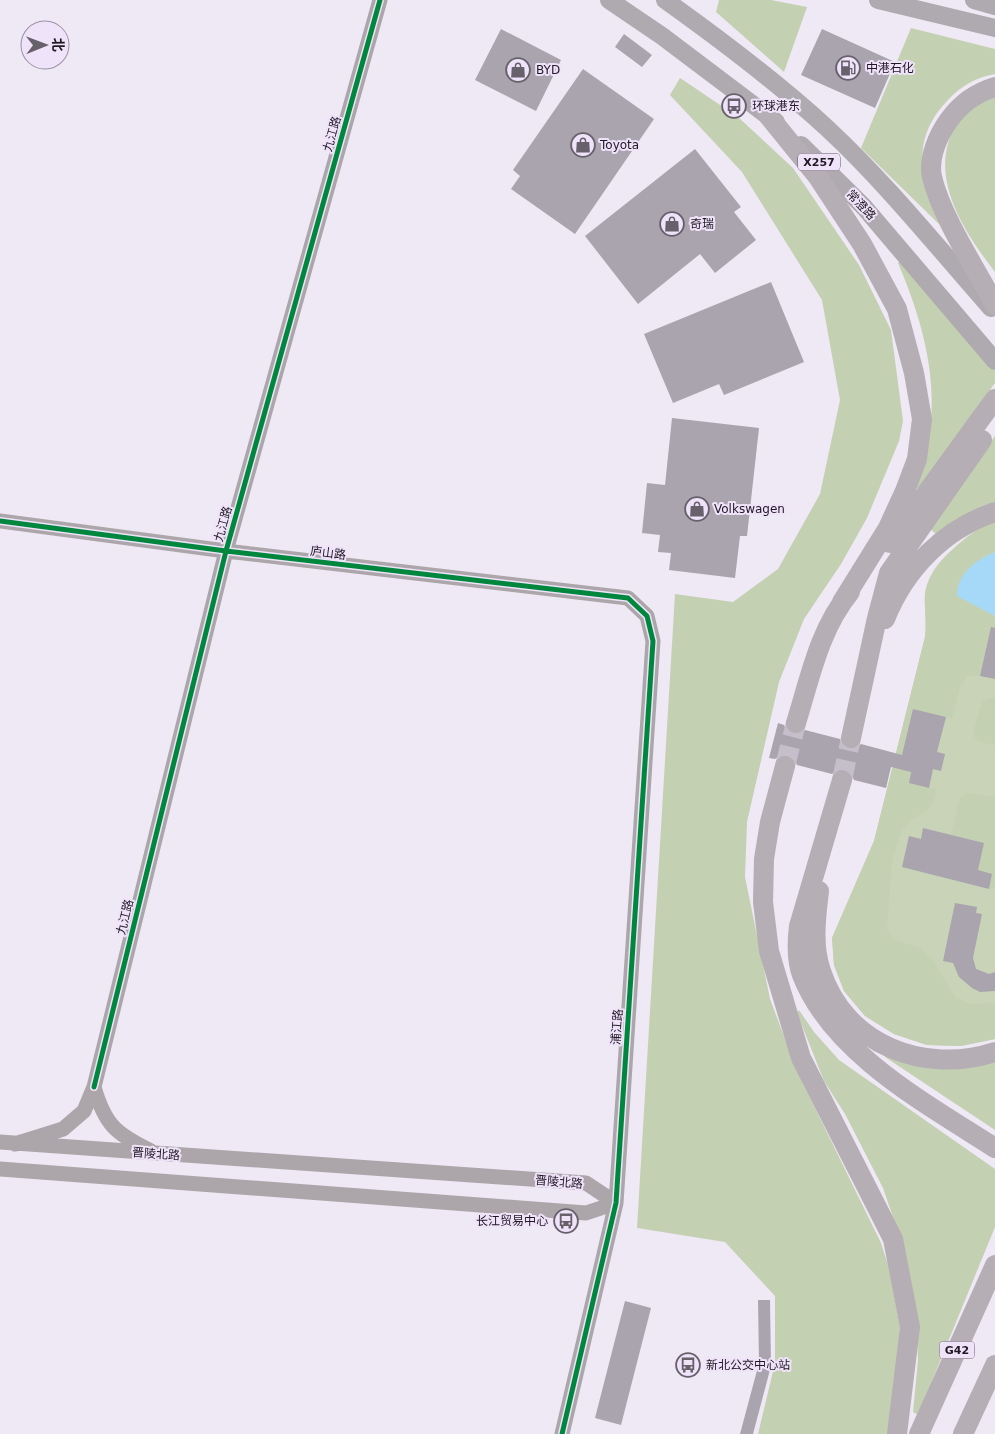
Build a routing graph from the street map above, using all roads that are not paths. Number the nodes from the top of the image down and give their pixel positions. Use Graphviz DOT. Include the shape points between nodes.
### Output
graph roads {
  1 [pos="380,0"];
  2 [pos="609,0"];
  3 [pos="665,0"];
  4 [pos="878,0"];
  5 [pos="974,0"];
  6 [pos="995,6"];
  7 [pos="995,28"];
  8 [pos="995,88"];
  9 [pos="767,114"];
  10 [pos="995,305"];
  11 [pos="995,312"];
  12 [pos="995,361"];
  13 [pos="995,399"];
  14 [pos="995,422"];
  15 [pos="978,435"];
  16 [pos="995,512"];
  17 [pos="0,521"];
  18 [pos="226,551"];
  19 [pos="842,602"];
  20 [pos="647,616"];
  21 [pos="867,664"];
  22 [pos="796,723"];
  23 [pos="851,738"];
  24 [pos="785,766"];
  25 [pos="842,780"];
  26 [pos="830,822"];
  27 [pos="764,859"];
  28 [pos="995,1052"];
  29 [pos="94,1086"];
  30 [pos="0,1142"];
  31 [pos="16,1144"];
  32 [pos="995,1148"];
  33 [pos="156,1154"];
  34 [pos="995,1161"];
  35 [pos="0,1170"];
  36 [pos="616,1203"];
  37 [pos="995,1265"];
  38 [pos="995,1365"];
  39 [pos="562,1434"];
  40 [pos="897,1434"];
  41 [pos="920,1434"];
  42 [pos="963,1434"];
  1 -- 18 [label="street, 九江路"];
  2 -- 9 [label="main road, 常澄路 / X257"];
  3 -- 11 [label="main road, X257" via="729,46 829,130"];
  4 -- 7 [label="main road"];
  5 -- 6 [label="main road"];
  8 -- 10 [label="highway" via="970,98 954,113 934,150 932,176 949,218"];
  9 -- 12 [label="main road, 常澄路 / X257" via="864,207"];
  9 -- 19 [label="highway" via="823,184 862,244 897,309 922,419 917,459 905,492 888,528"];
  13 -- 15 [label="highway"];
  14 -- 15 [label="highway"];
  15 -- 19 [label="highway"];
  15 -- 21 [label="highway" via="889,573"];
  16 -- 21 [label="highway" via="973,519 939,541 912,571 889,610"];
  17 -- 18 [label="street, 庐山路"];
  18 -- 20 [label="street, 庐山路" via="628,598"];
  18 -- 29 [label="street, 九江路"];
  19 -- 22 [label="highway" via="820,641"];
  20 -- 36 [label="street, 浦江路" via="653,641"];
  21 -- 23 [label="highway"];
  24 -- 27 [label="highway"];
  25 -- 26 [label="highway"];
  26 -- 28 [label="highway" via="815,922 821,971 833,999 871,1039 913,1056 935,1061"];
  26 -- 32 [label="highway" via="798,926 797,949 802,974 827,1021 872,1064"];
  27 -- 34 [label="highway" via="770,903 791,976 805,1007 821,1031 838,1051 867,1074"];
  27 -- 40 [label="highway" via="763,902 769,951 802,1058 893,1239 910,1327"];
  29 -- 31 [label="street, 九江路" via="84,1111 63,1128"];
  29 -- 33 [label="street" via="100,1108 112,1127"];
  30 -- 31 [label="street, 晋陵北路"];
  31 -- 33 [label="street, 晋陵北路"];
  33 -- 36 [label="street, 晋陵北路" via="586,1183"];
  35 -- 36 [label="street" via="586,1213"];
  36 -- 39 [label="street, 浦江路"];
  37 -- 41 [label="highway, G42"];
  38 -- 42 [label="highway"];
}
